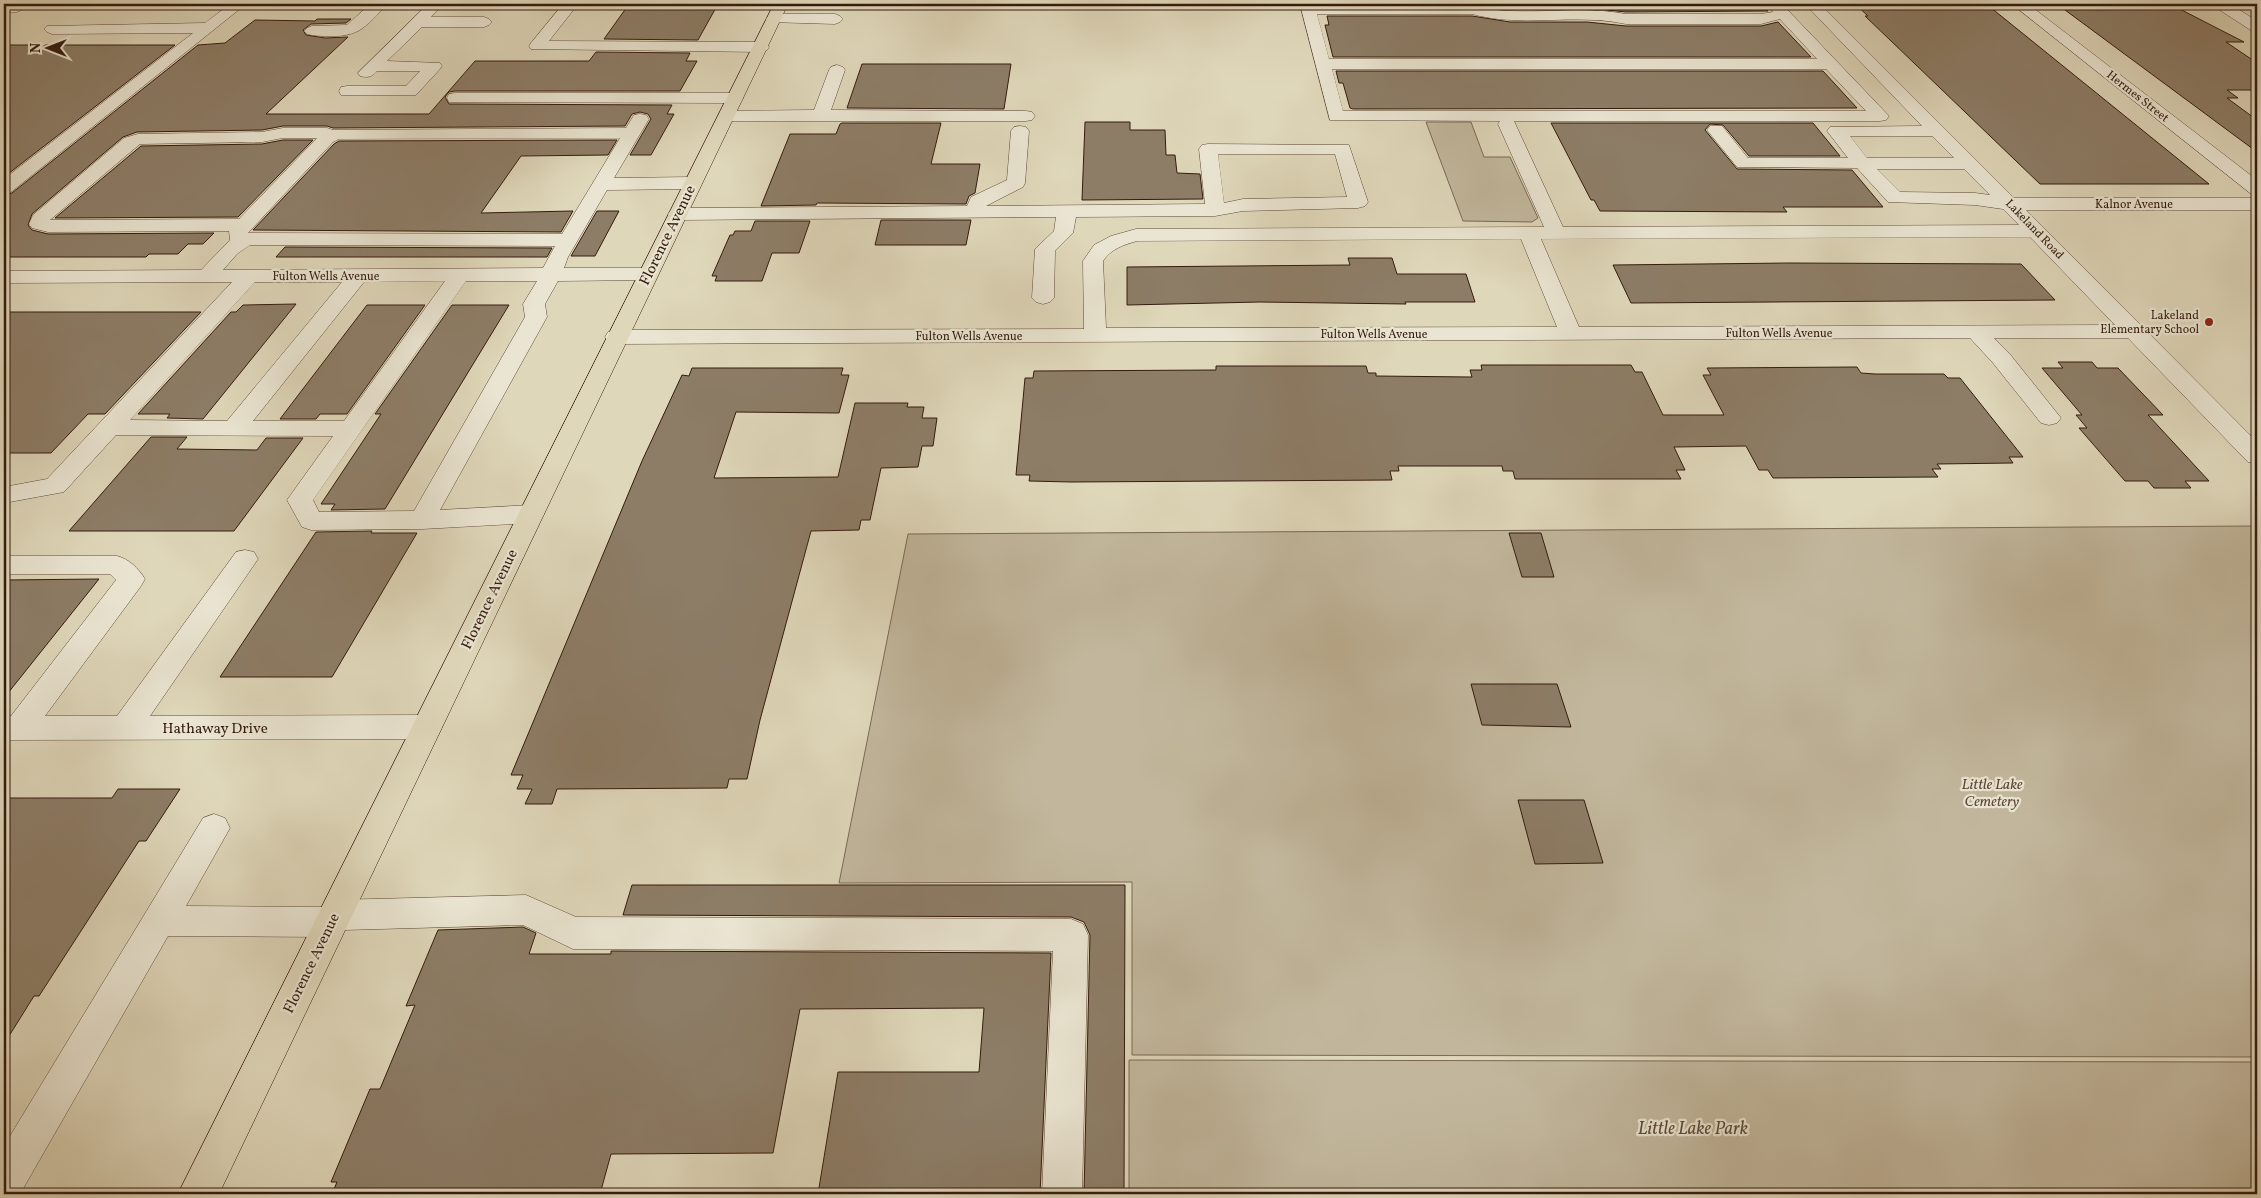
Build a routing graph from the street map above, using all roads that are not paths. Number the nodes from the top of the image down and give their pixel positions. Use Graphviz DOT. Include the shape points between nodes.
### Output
graph roads {
  1 [pos="239,4"];
  2 [pos="379,4"];
  3 [pos="436,4"];
  4 [pos="571,4"];
  5 [pos="781,4"];
  6 [pos="2019,4"];
  7 [pos="2220,4"];
  8 [pos="1779,9"];
  9 [pos="1817,9"];
  10 [pos="1309,11"];
  11 [pos="774,18"];
  12 [pos="835,19"];
  13 [pos="418,22"];
  14 [pos="484,22"];
  15 [pos="208,28"];
  16 [pos="2257,28"];
  17 [pos="52,29"];
  18 [pos="312,31"];
  19 [pos="761,47"];
  20 [pos="1322,64"];
  21 [pos="1831,64"];
  22 [pos="373,66"];
  23 [pos="837,70"];
  24 [pos="455,98"];
  25 [pos="735,98"];
  26 [pos="821,115"];
  27 [pos="727,116"];
  28 [pos="1507,124"];
  29 [pos="1716,130"];
  30 [pos="1938,131"];
  31 [pos="327,138"];
  32 [pos="1862,163"];
  33 [pos="1971,164"];
  34 [pos="693,183"];
  35 [pos="602,184"];
  36 [pos="4,188"];
  37 [pos="2257,189"];
  38 [pos="2010,204"];
  39 [pos="2257,204"];
  40 [pos="1215,210"];
  41 [pos="1067,211"];
  42 [pos="975,212"];
  43 [pos="678,214"];
  44 [pos="2036,231"];
  45 [pos="242,233"];
  46 [pos="1528,233"];
  47 [pos="1556,233"];
  48 [pos="568,240"];
  49 [pos="648,274"];
  50 [pos="248,276"];
  51 [pos="358,276"];
  52 [pos="458,276"];
  53 [pos="551,276"];
  54 [pos="4,277"];
  55 [pos="206,277"];
  56 [pos="1043,298"];
  57 [pos="2132,331"];
  58 [pos="1976,332"];
  59 [pos="1571,334"];
  60 [pos="1095,336"];
  61 [pos="616,337"];
  62 [pos="2049,418"];
  63 [pos="110,427"];
  64 [pos="351,428"];
  65 [pos="234,429"];
  66 [pos="2257,456"];
  67 [pos="4,495"];
  68 [pos="531,514"];
  69 [pos="422,520"];
  70 [pos="245,560"];
  71 [pos="4,565"];
  72 [pos="427,727"];
  73 [pos="12,728"];
  74 [pos="125,728"];
  75 [pos="214,828"];
  76 [pos="333,918"];
  77 [pos="159,921"];
  78 [pos="4,1183"];
  79 [pos="198,1194"];
  80 [pos="1062,1194"];
  1 -- 15 [label="street"];
  2 -- 18 [label="street" via="352,28"];
  3 -- 13 [label="street"];
  4 -- 19 [label="street" via="538,46"];
  5 -- 11 [label="main road, Florence Avenue"];
  6 -- 37 [label="street, Hermes Street"];
  7 -- 16 [label="street"];
  8 -- 9 [label="street"];
  8 -- 10 [label="street" via="1761,19 1491,15 1477,19"];
  8 -- 21 [label="street"];
  9 -- 30 [label="street, Lakeland Road"];
  10 -- 20 [label="street"];
  11 -- 12 [label="street"];
  11 -- 19 [label="main road, Florence Avenue"];
  13 -- 14 [label="street"];
  13 -- 22 [label="street"];
  15 -- 17 [label="street"];
  15 -- 36 [label="street"];
  19 -- 25 [label="main road, Florence Avenue"];
  20 -- 21 [label="street"];
  20 -- 21 [label="street" via="1336,116 1880,116"];
  23 -- 26 [label="street"];
  24 -- 25 [label="street"];
  25 -- 27 [label="main road, Florence Avenue"];
  26 -- 27 [label="street"];
  26 -- 42 [label="street" via="1023,124 1016,183 978,200"];
  27 -- 34 [label="main road, Florence Avenue"];
  28 -- 47 [label="street"];
  29 -- 32 [label="street" via="1743,163"];
  30 -- 32 [label="street, Kalnor Avenue" via="1836,131"];
  30 -- 33 [label="street, Lakeland Road"];
  31 -- 35 [label="street" via="337,134 636,126"];
  31 -- 45 [label="street"];
  31 -- 45 [label="street" via="327,133 138,139 130,142 40,219 39,224"];
  32 -- 33 [label="street"];
  32 -- 38 [label="street, Kalnor Avenue" via="1895,198 1975,199"];
  33 -- 38 [label="street, Lakeland Road"];
  34 -- 35 [label="street"];
  34 -- 43 [label="main road, Florence Avenue"];
  35 -- 48 [label="street"];
  38 -- 39 [label="street, Kalnor Avenue"];
  38 -- 44 [label="street, Lakeland Road"];
  40 -- 40 [label="street" via="1243,205 1358,202 1342,149 1208,149"];
  40 -- 41 [label="street"];
  41 -- 42 [label="street"];
  41 -- 56 [label="street" via="1063,233 1045,249"];
  42 -- 43 [label="street"];
  43 -- 49 [label="main road, Florence Avenue"];
  44 -- 47 [label="street"];
  44 -- 57 [label="street, Lakeland Road"];
  45 -- 48 [label="street" via="248,239"];
  45 -- 55 [label="street"];
  46 -- 47 [label="street"];
  46 -- 59 [label="street"];
  46 -- 60 [label="street" via="1136,235 1101,249 1093,262"];
  48 -- 53 [label="street"];
  49 -- 53 [label="street, Fulton Wells Avenue"];
  49 -- 61 [label="main road, Florence Avenue"];
  50 -- 51 [label="street, Fulton Wells Avenue"];
  50 -- 55 [label="street, Fulton Wells Avenue"];
  50 -- 63 [label="street"];
  51 -- 52 [label="street, Fulton Wells Avenue"];
  51 -- 65 [label="street"];
  52 -- 53 [label="street, Fulton Wells Avenue"];
  52 -- 64 [label="street"];
  53 -- 69 [label="street" via="534,304 536,317 527,336"];
  54 -- 55 [label="street, Fulton Wells Avenue"];
  57 -- 58 [label="street, Fulton Wells Avenue"];
  57 -- 66 [label="street, Lakeland Road"];
  58 -- 59 [label="street, Fulton Wells Avenue"];
  58 -- 62 [label="street"];
  59 -- 60 [label="street, Fulton Wells Avenue"];
  60 -- 61 [label="street, Fulton Wells Avenue"];
  61 -- 68 [label="main road, Florence Avenue"];
  63 -- 65 [label="street"];
  63 -- 67 [label="street" via="55,486"];
  64 -- 65 [label="street"];
  64 -- 69 [label="street" via="300,500 311,521"];
  68 -- 69 [label="street"];
  68 -- 72 [label="main road, Florence Avenue"];
  70 -- 74 [label="street"];
  71 -- 73 [label="street" via="117,564 131,579"];
  72 -- 74 [label="street, Hathaway Drive"];
  72 -- 76 [label="main road, Florence Avenue"];
  73 -- 74 [label="street, Hathaway Drive"];
  75 -- 77 [label="street"];
  76 -- 77 [label="street"];
  76 -- 79 [label="main road, Florence Avenue"];
  76 -- 80 [label="street" via="526,910 573,933 1071,935"];
  77 -- 78 [label="street"];
}
